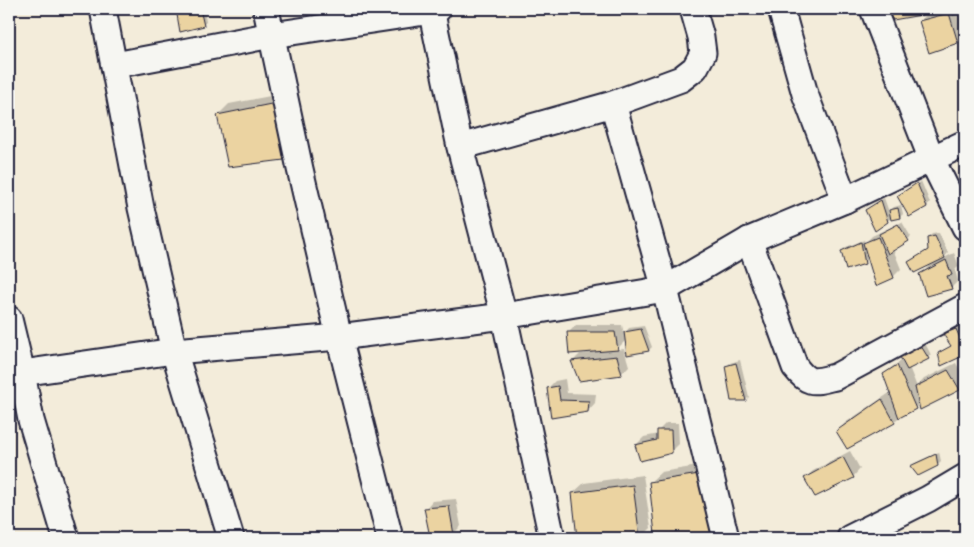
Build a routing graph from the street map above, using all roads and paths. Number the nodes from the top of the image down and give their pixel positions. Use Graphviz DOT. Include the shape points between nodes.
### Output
graph roads {
  1 [pos="103,9"];
  2 [pos="266,9"];
  3 [pos="693,9"];
  4 [pos="781,9"];
  5 [pos="873,9"];
  6 [pos="434,10"];
  7 [pos="272,36"];
  8 [pos="115,65"];
  9 [pos="612,104"];
  10 [pos="965,144"];
  11 [pos="460,147"];
  12 [pos="932,160"];
  13 [pos="845,200"];
  14 [pos="965,227"];
  15 [pos="749,240"];
  16 [pos="665,289"];
  17 [pos="965,307"];
  18 [pos="504,316"];
  19 [pos="9,319"];
  20 [pos="339,338"];
  21 [pos="174,351"];
  22 [pos="22,373"];
  23 [pos="20,421"];
  24 [pos="965,477"];
  25 [pos="66,538"];
  26 [pos="231,538"];
  27 [pos="390,538"];
  28 [pos="552,538"];
  29 [pos="726,538"];
  30 [pos="850,538"];
  1 -- 8 [label="street"];
  2 -- 7 [label="street"];
  3 -- 9 [label="street" via="703,53 695,68 681,79"];
  4 -- 13 [label="street" via="805,94"];
  5 -- 12 [label="street"];
  6 -- 7 [label="street"];
  6 -- 11 [label="street"];
  7 -- 8 [label="street"];
  7 -- 20 [label="street"];
  8 -- 21 [label="street" via="141,208"];
  9 -- 11 [label="street"];
  9 -- 16 [label="street"];
  10 -- 12 [label="street"];
  11 -- 18 [label="street"];
  12 -- 13 [label="street"];
  12 -- 14 [label="street"];
  13 -- 15 [label="street"];
  15 -- 16 [label="street"];
  15 -- 17 [label="street" via="795,367 804,378 813,382 834,377"];
  16 -- 18 [label="street"];
  16 -- 29 [label="street"];
  18 -- 20 [label="street"];
  18 -- 28 [label="street"];
  19 -- 22 [label="street"];
  20 -- 21 [label="street"];
  20 -- 27 [label="street"];
  21 -- 22 [label="street"];
  21 -- 26 [label="street"];
  22 -- 23 [label="street"];
  23 -- 25 [label="street"];
  24 -- 30 [label="street"];
}
